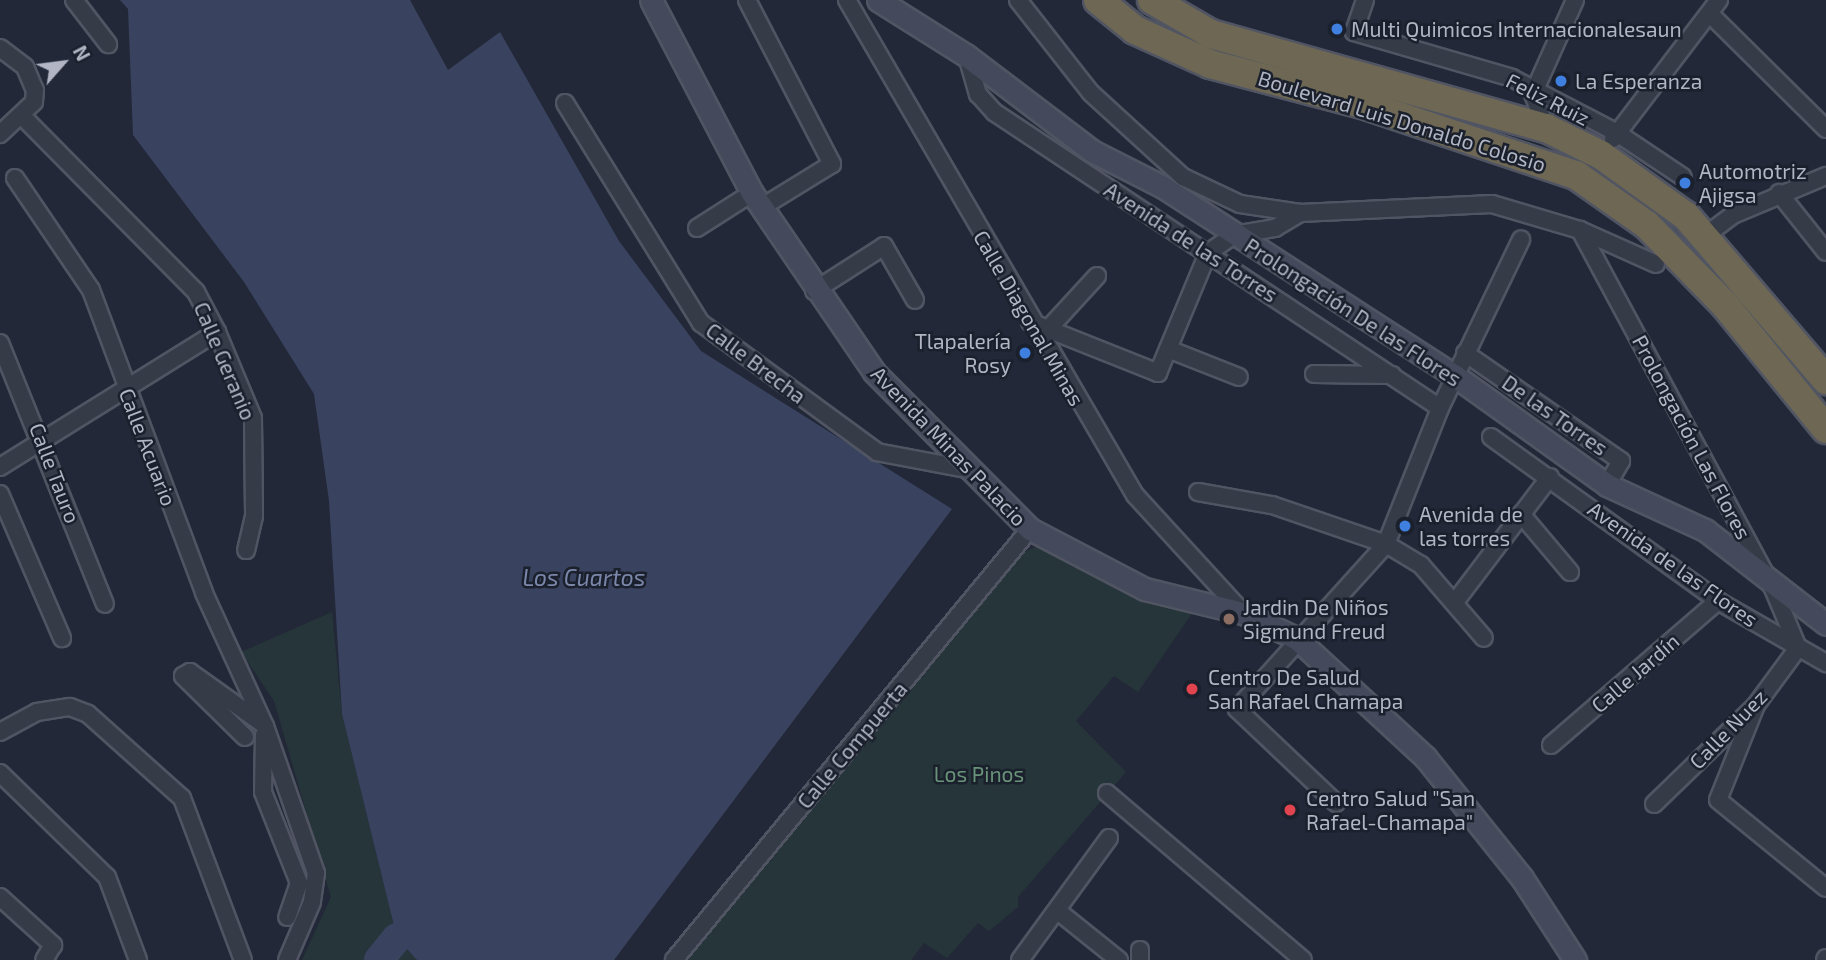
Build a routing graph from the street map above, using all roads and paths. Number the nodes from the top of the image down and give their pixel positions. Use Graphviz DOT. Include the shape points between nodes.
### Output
graph roads {
  1 [pos="74,0"];
  2 [pos="651,0"];
  3 [pos="747,0"];
  4 [pos="847,0"];
  5 [pos="878,0"];
  6 [pos="1018,0"];
  7 [pos="1098,0"];
  8 [pos="1152,0"];
  9 [pos="1365,0"];
  10 [pos="1575,0"];
  11 [pos="1715,7"];
  12 [pos="108,44"];
  13 [pos="0,48"];
  14 [pos="967,56"];
  15 [pos="1533,94"];
  16 [pos="565,103"];
  17 [pos="22,116"];
  18 [pos="1546,128"];
  19 [pos="1826,129"];
  20 [pos="1617,133"];
  21 [pos="0,134"];
  22 [pos="1601,155"];
  23 [pos="1184,177"];
  24 [pos="1683,177"];
  25 [pos="1826,177"];
  26 [pos="15,178"];
  27 [pos="1163,187"];
  28 [pos="1780,193"];
  29 [pos="757,200"];
  30 [pos="1300,213"];
  31 [pos="696,229"];
  32 [pos="1580,230"];
  33 [pos="1234,235"];
  34 [pos="1705,236"];
  35 [pos="1521,240"];
  36 [pos="1826,252"];
  37 [pos="1208,253"];
  38 [pos="1656,264"];
  39 [pos="1097,276"];
  40 [pos="814,291"];
  41 [pos="915,300"];
  42 [pos="1030,322"];
  43 [pos="1051,326"];
  44 [pos="217,332"];
  45 [pos="0,344"];
  46 [pos="1168,349"];
  47 [pos="1465,353"];
  48 [pos="1314,374"];
  49 [pos="1392,375"];
  50 [pos="1455,376"];
  51 [pos="1239,377"];
  52 [pos="1826,380"];
  53 [pos="126,388"];
  54 [pos="1440,408"];
  55 [pos="1826,429"];
  56 [pos="1491,437"];
  57 [pos="43,439"];
  58 [pos="0,467"];
  59 [pos="967,469"];
  60 [pos="1550,477"];
  61 [pos="1607,485"];
  62 [pos="1198,492"];
  63 [pos="0,494"];
  64 [pos="1521,514"];
  65 [pos="1030,529"];
  66 [pos="1386,544"];
  67 [pos="246,550"];
  68 [pos="1570,572"];
  69 [pos="1772,586"];
  70 [pos="1718,601"];
  71 [pos="1455,602"];
  72 [pos="105,604"];
  73 [pos="1243,613"];
  74 [pos="1826,624"];
  75 [pos="62,638"];
  76 [pos="1296,638"];
  77 [pos="1484,638"];
  78 [pos="1798,648"];
  79 [pos="1826,663"];
  80 [pos="1756,705"];
  81 [pos="265,726"];
  82 [pos="0,732"];
  83 [pos="245,737"];
  84 [pos="1551,745"];
  85 [pos="0,773"];
  86 [pos="1107,793"];
  87 [pos="1336,803"];
  88 [pos="1654,804"];
  89 [pos="1109,838"];
  90 [pos="1826,888"];
  91 [pos="0,897"];
  92 [pos="1059,912"];
  93 [pos="287,917"];
  94 [pos="44,960"];
  95 [pos="138,960"];
  96 [pos="243,960"];
  97 [pos="286,960"];
  98 [pos="674,960"];
  99 [pos="1020,960"];
  100 [pos="1119,960"];
  101 [pos="1303,960"];
  102 [pos="1575,960"];
  1 -- 12 [label="street"];
  2 -- 29 [label="main road, Avenida Minas Palacio"];
  3 -- 29 [label="street" via="832,164"];
  4 -- 42 [label="street, Calle Diagonal Minas"];
  5 -- 14 [label="main road, Prolongación De las Flores"];
  6 -- 23 [label="street" via="1091,93"];
  7 -- 55 [label="highway, Boulevard Luis Donaldo Colosio" via="1135,30 1210,64 1359,103 1576,175 1647,225 1725,305"];
  8 -- 18 [label="highway, Boulevard Luis Donaldo Colosio" via="1211,34"];
  9 -- 15 [label="street, Feliz Ruiz" via="1354,32 1512,78"];
  10 -- 15 [label="street"];
  11 -- 19 [label="street"];
  11 -- 20 [label="street"];
  13 -- 17 [label="street" via="25,67 34,102"];
  14 -- 27 [label="main road, Prolongación De las Flores" via="1092,151"];
  14 -- 37 [label="street, Avenida de las Torres" via="978,94 994,111"];
  15 -- 18 [label="street"];
  15 -- 20 [label="street, Feliz Ruiz"];
  16 -- 59 [label="street, Calle Brecha" via="701,323 877,452"];
  17 -- 21 [label="street"];
  17 -- 44 [label="street, Calle Geranio" via="196,292"];
  18 -- 22 [label="highway, Boulevard Luis Donaldo Colosio"];
  20 -- 22 [label="street"];
  20 -- 24 [label="street, Feliz Ruiz"];
  22 -- 34 [label="highway, Boulevard Luis Donaldo Colosio"];
  23 -- 27 [label="street"];
  23 -- 30 [label="street" via="1240,204"];
  25 -- 28 [label="street"];
  26 -- 53 [label="street, Calle Acuario" via="91,290"];
  27 -- 33 [label="main road, Prolongación De las Flores"];
  28 -- 34 [label="street"];
  28 -- 36 [label="street"];
  29 -- 31 [label="street"];
  29 -- 40 [label="main road, Avenida Minas Palacio"];
  30 -- 32 [label="street" via="1492,204"];
  30 -- 33 [label="street" via="1275,228"];
  32 -- 38 [label="street"];
  32 -- 69 [label="street, Prolongación Las Flores"];
  33 -- 37 [label="street"];
  33 -- 50 [label="main road, Prolongación De las Flores"];
  34 -- 52 [label="highway, Boulevard Luis Donaldo Colosio"];
  35 -- 47 [label="street"];
  37 -- 46 [label="street"];
  37 -- 49 [label="street, Avenida de las Torres"];
  39 -- 43 [label="street"];
  40 -- 41 [label="street" via="884,246"];
  40 -- 59 [label="main road, Avenida Minas Palacio" via="874,372"];
  42 -- 43 [label="street"];
  42 -- 73 [label="street, Calle Diagonal Minas" via="1135,495"];
  43 -- 46 [label="street" via="1158,373"];
  44 -- 53 [label="street"];
  44 -- 67 [label="street, Calle Geranio" via="253,418 254,516"];
  45 -- 57 [label="street, Calle Tauro"];
  46 -- 51 [label="street"];
  47 -- 50 [label="street"];
  47 -- 61 [label="street, De las Torres" via="1622,461"];
  48 -- 49 [label="street"];
  49 -- 54 [label="street, Avenida de las Torres"];
  50 -- 54 [label="street"];
  50 -- 61 [label="main road, Prolongación De las Flores"];
  53 -- 57 [label="street"];
  53 -- 81 [label="street, Calle Acuario" via="204,593"];
  54 -- 66 [label="street"];
  56 -- 60 [label="street, Avenida de las Flores"];
  57 -- 58 [label="street"];
  57 -- 72 [label="street, Calle Tauro"];
  59 -- 65 [label="main road, Avenida Minas Palacio"];
  60 -- 64 [label="street"];
  60 -- 70 [label="street, Avenida de las Flores"];
  61 -- 69 [label="main road, Prolongación De las Flores" via="1705,530"];
  62 -- 66 [label="street" via="1272,505"];
  63 -- 75 [label="street"];
  64 -- 68 [label="street"];
  64 -- 71 [label="street"];
  65 -- 73 [label="main road, Avenida Minas Palacio" via="1145,589"];
  65 -- 98 [label="street, Calle Compuerta"];
  66 -- 71 [label="street" via="1421,565"];
  66 -- 76 [label="street"];
  69 -- 74 [label="main road, Prolongación De las Flores"];
  69 -- 78 [label="street, Prolongación Las Flores"];
  70 -- 78 [label="street, Avenida de las Flores"];
  70 -- 84 [label="street, Calle Jardín"];
  71 -- 77 [label="street"];
  73 -- 76 [label="main road, Avenida Minas Palacio"];
  76 -- 87 [label="street" via="1237,709"];
  76 -- 102 [label="main road, Avenida Minas Palacio" via="1425,757 1522,878"];
  78 -- 79 [label="street"];
  78 -- 80 [label="street, Calle Nuez"];
  80 -- 88 [label="street, Calle Nuez"];
  80 -- 90 [label="street" via="1718,800"];
  81 -- 83 [label="street" via="190,672 183,676"];
  81 -- 93 [label="street" via="263,792 299,883"];
  81 -- 97 [label="street, Calle Acuario" via="316,873 313,902"];
  82 -- 96 [label="street" via="37,712 70,707 88,715 181,798"];
  85 -- 95 [label="street" via="109,881"];
  86 -- 101 [label="street"];
  89 -- 92 [label="street"];
  91 -- 94 [label="street" via="53,945"];
  92 -- 99 [label="street"];
  92 -- 100 [label="street"];
}
